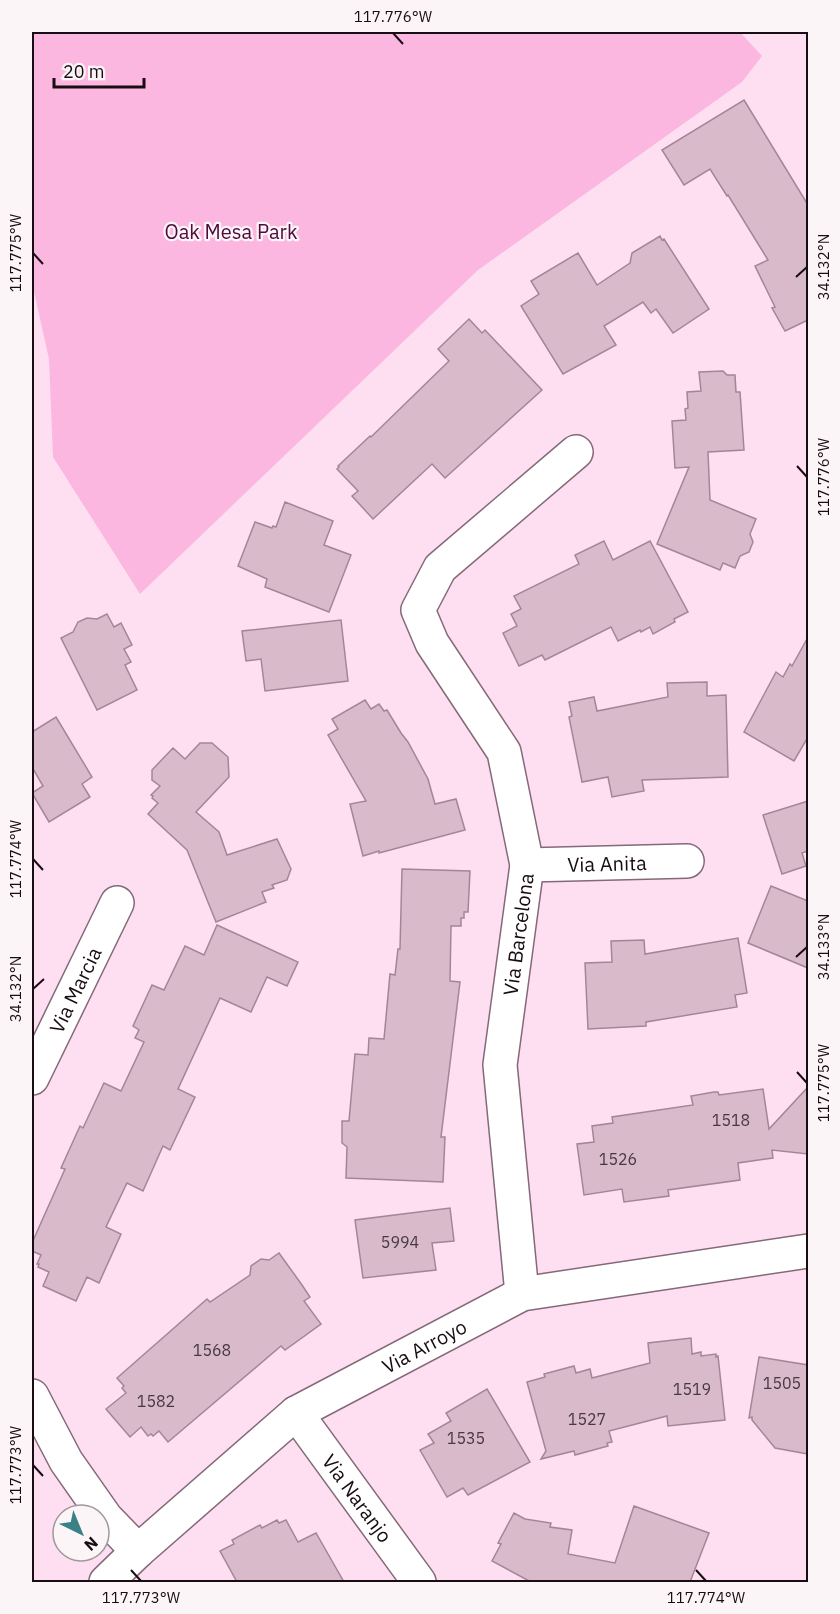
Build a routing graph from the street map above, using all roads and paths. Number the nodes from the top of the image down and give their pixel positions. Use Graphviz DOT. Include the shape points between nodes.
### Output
graph roads {
  1 [pos="576,452"];
  2 [pos="687,861"];
  3 [pos="527,866"];
  4 [pos="117,903"];
  5 [pos="32,1078"];
  6 [pos="808,1251"];
  7 [pos="522,1294"];
  8 [pos="32,1396"];
  9 [pos="296,1413"];
  10 [pos="138,1551"];
  11 [pos="106,1582"];
  12 [pos="419,1582"];
  1 -- 3 [label="street, Via Barcelona" via="440,568 418,610 432,643 504,752"];
  2 -- 3 [label="street, Via Anita"];
  3 -- 7 [label="street, Via Barcelona" via="500,1065"];
  4 -- 5 [label="street, Via Marcia"];
  6 -- 7 [label="street, Via Arroyo"];
  7 -- 9 [label="street, Via Arroyo"];
  8 -- 10 [label="street" via="66,1461 106,1518"];
  9 -- 10 [label="street, Via Arroyo"];
  9 -- 12 [label="street, Via Naranjo"];
  10 -- 11 [label="street, Via Arroyo"];
}
